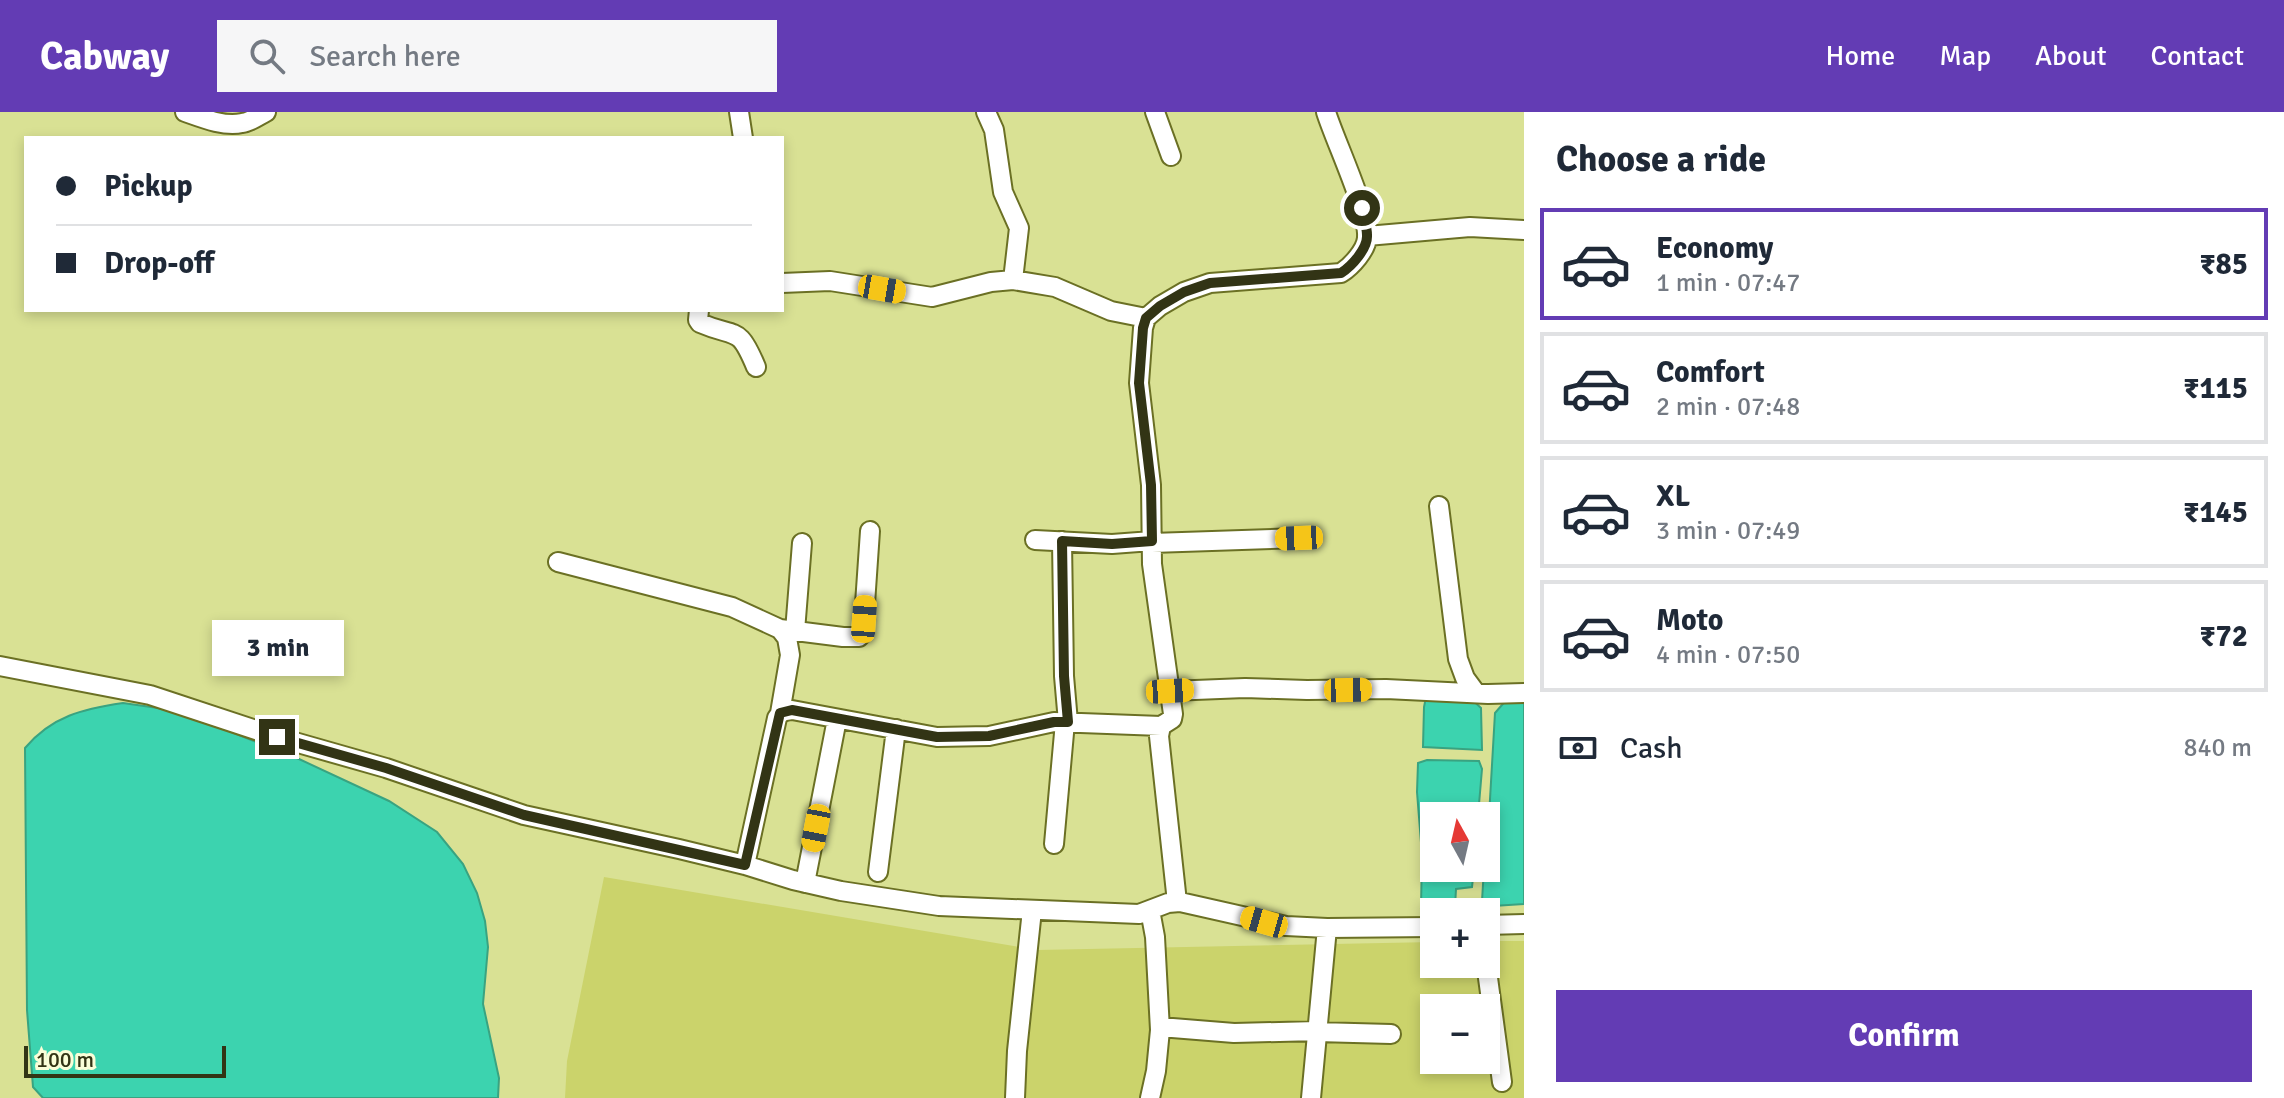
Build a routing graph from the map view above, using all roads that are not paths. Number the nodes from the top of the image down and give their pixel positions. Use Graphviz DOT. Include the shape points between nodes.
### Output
graph roads {
  1 [pos="185,112"];
  2 [pos="266,112"];
  3 [pos="739,112"];
  4 [pos="986,112"];
  5 [pos="1155,112"];
  6 [pos="1326,112"];
  7 [pos="743,136"];
  8 [pos="1171,156"];
  9 [pos="1524,230"];
  10 [pos="1367,236"];
  11 [pos="1013,280"];
  12 [pos="784,283"];
  13 [pos="699,312"];
  14 [pos="1146,318"];
  15 [pos="756,367"];
  16 [pos="1439,506"];
  17 [pos="870,531"];
  18 [pos="1299,538"];
  19 [pos="1035,540"];
  20 [pos="1062,541"];
  21 [pos="1146,542"];
  22 [pos="802,543"];
  23 [pos="558,562"];
  24 [pos="788,630"];
  25 [pos="0,666"];
  26 [pos="1170,691"];
  27 [pos="1476,693"];
  28 [pos="1524,693"];
  29 [pos="780,713"];
  30 [pos="837,719"];
  31 [pos="1066,722"];
  32 [pos="1166,722"];
  33 [pos="896,729"];
  34 [pos="1054,844"];
  35 [pos="745,865"];
  36 [pos="878,872"];
  37 [pos="805,883"];
  38 [pos="1177,902"];
  39 [pos="1032,910"];
  40 [pos="1150,910"];
  41 [pos="1524,924"];
  42 [pos="1500,925"];
  43 [pos="1420,927"];
  44 [pos="1327,928"];
  45 [pos="1488,978"];
  46 [pos="1160,1027"];
  47 [pos="1317,1032"];
  48 [pos="1391,1034"];
  49 [pos="1502,1082"];
  50 [pos="1015,1098"];
  51 [pos="1150,1098"];
  52 [pos="1311,1098"];
  1 -- 2 [label="street" via="238,124"];
  3 -- 7 [label="street"];
  4 -- 11 [label="street" via="994,130 1003,192 1019,228"];
  5 -- 8 [label="street"];
  6 -- 10 [label="street" via="1362,208"];
  9 -- 10 [label="street" via="1470,227"];
  10 -- 14 [label="street" via="1360,253 1341,273 1210,283 1184,292"];
  11 -- 12 [label="street" via="932,297 830,281"];
  11 -- 14 [label="street" via="1055,287 1111,311"];
  13 -- 15 [label="street" via="700,323 743,339"];
  14 -- 21 [label="street" via="1139,383 1151,485"];
  16 -- 27 [label="street" via="1458,659"];
  17 -- 24 [label="street" via="863,633 854,638"];
  18 -- 21 [label="street"];
  19 -- 20 [label="street"];
  20 -- 21 [label="street"];
  20 -- 31 [label="street"];
  21 -- 26 [label="street"];
  22 -- 24 [label="street"];
  23 -- 24 [label="street" via="732,607"];
  24 -- 29 [label="street" via="790,655"];
  25 -- 35 [label="street" via="150,695 524,815"];
  26 -- 27 [label="street"];
  26 -- 32 [label="street"];
  27 -- 28 [label="street"];
  29 -- 30 [label="street" via="792,710"];
  29 -- 35 [label="street"];
  30 -- 33 [label="street"];
  30 -- 37 [label="street"];
  31 -- 32 [label="street"];
  31 -- 33 [label="street" via="965,738"];
  31 -- 34 [label="street"];
  32 -- 38 [label="street" via="1159,736"];
  33 -- 36 [label="street"];
  35 -- 37 [label="street"];
  37 -- 39 [label="street" via="939,906"];
  38 -- 40 [label="street"];
  38 -- 44 [label="street" via="1286,926"];
  39 -- 40 [label="street"];
  39 -- 50 [label="street"];
  40 -- 46 [label="street"];
  41 -- 42 [label="street"];
  43 -- 44 [label="street"];
  44 -- 47 [label="street"];
  45 -- 49 [label="street"];
  46 -- 47 [label="street"];
  46 -- 51 [label="street"];
  47 -- 48 [label="street"];
  47 -- 52 [label="street"];
}
